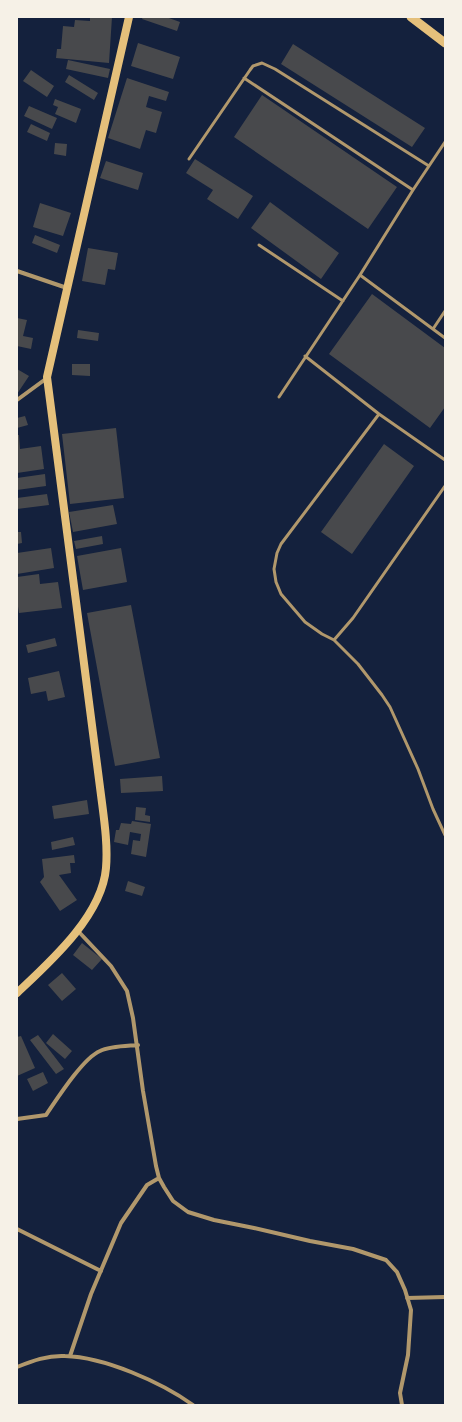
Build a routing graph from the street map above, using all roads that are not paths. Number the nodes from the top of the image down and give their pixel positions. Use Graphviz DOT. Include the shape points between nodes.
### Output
graph roads {
  1 [pos="129,17"];
  2 [pos="410,17"];
  3 [pos="445,43"];
  4 [pos="244,78"];
  5 [pos="445,142"];
  6 [pos="189,159"];
  7 [pos="429,166"];
  8 [pos="413,190"];
  9 [pos="259,245"];
  10 [pos="17,271"];
  11 [pos="360,275"];
  12 [pos="68,288"];
  13 [pos="343,301"];
  14 [pos="445,311"];
  15 [pos="433,329"];
  16 [pos="445,338"];
  17 [pos="305,356"];
  18 [pos="47,378"];
  19 [pos="279,397"];
  20 [pos="17,400"];
  21 [pos="379,414"];
  22 [pos="445,460"];
  23 [pos="445,486"];
  24 [pos="334,640"];
  25 [pos="445,835"];
  26 [pos="78,931"];
  27 [pos="17,993"];
  28 [pos="138,1045"];
  29 [pos="17,1119"];
  30 [pos="159,1178"];
  31 [pos="17,1229"];
  32 [pos="102,1271"];
  33 [pos="445,1297"];
  34 [pos="407,1298"];
  35 [pos="70,1356"];
  36 [pos="17,1367"];
  37 [pos="193,1405"];
  38 [pos="402,1405"];
  1 -- 12 [label="main road"];
  2 -- 3 [label="main road"];
  4 -- 6 [label="lane"];
  4 -- 7 [label="lane" via="253,66 262,63 275,69"];
  4 -- 8 [label="lane"];
  5 -- 7 [label="lane"];
  7 -- 8 [label="lane"];
  8 -- 11 [label="lane"];
  9 -- 13 [label="lane"];
  10 -- 12 [label="street"];
  11 -- 13 [label="lane"];
  11 -- 15 [label="lane"];
  12 -- 18 [label="main road"];
  13 -- 17 [label="lane"];
  14 -- 15 [label="lane"];
  15 -- 16 [label="lane"];
  17 -- 19 [label="lane"];
  17 -- 21 [label="lane"];
  18 -- 20 [label="street"];
  18 -- 26 [label="main road" via="93,722 106,845 106,869 101,893"];
  21 -- 22 [label="lane"];
  21 -- 24 [label="lane" via="281,544 277,553 274,569 281,594 305,622"];
  23 -- 24 [label="lane" via="353,618"];
  24 -- 25 [label="lane" via="358,664 390,707"];
  26 -- 27 [label="main road"];
  26 -- 28 [label="street" via="111,966 127,991"];
  28 -- 29 [label="street" via="100,1051 85,1063 46,1115"];
  28 -- 30 [label="street" via="143,1091"];
  30 -- 32 [label="street" via="147,1185 121,1223"];
  30 -- 34 [label="street" via="174,1201 188,1212 214,1220 352,1249 386,1260 397,1272"];
  31 -- 32 [label="street"];
  32 -- 35 [label="street" via="91,1294"];
  33 -- 34 [label="street"];
  34 -- 38 [label="street" via="411,1310 408,1355 400,1393"];
  35 -- 36 [label="street" via="45,1357"];
  35 -- 37 [label="street" via="124,1369 178,1394"];
}
